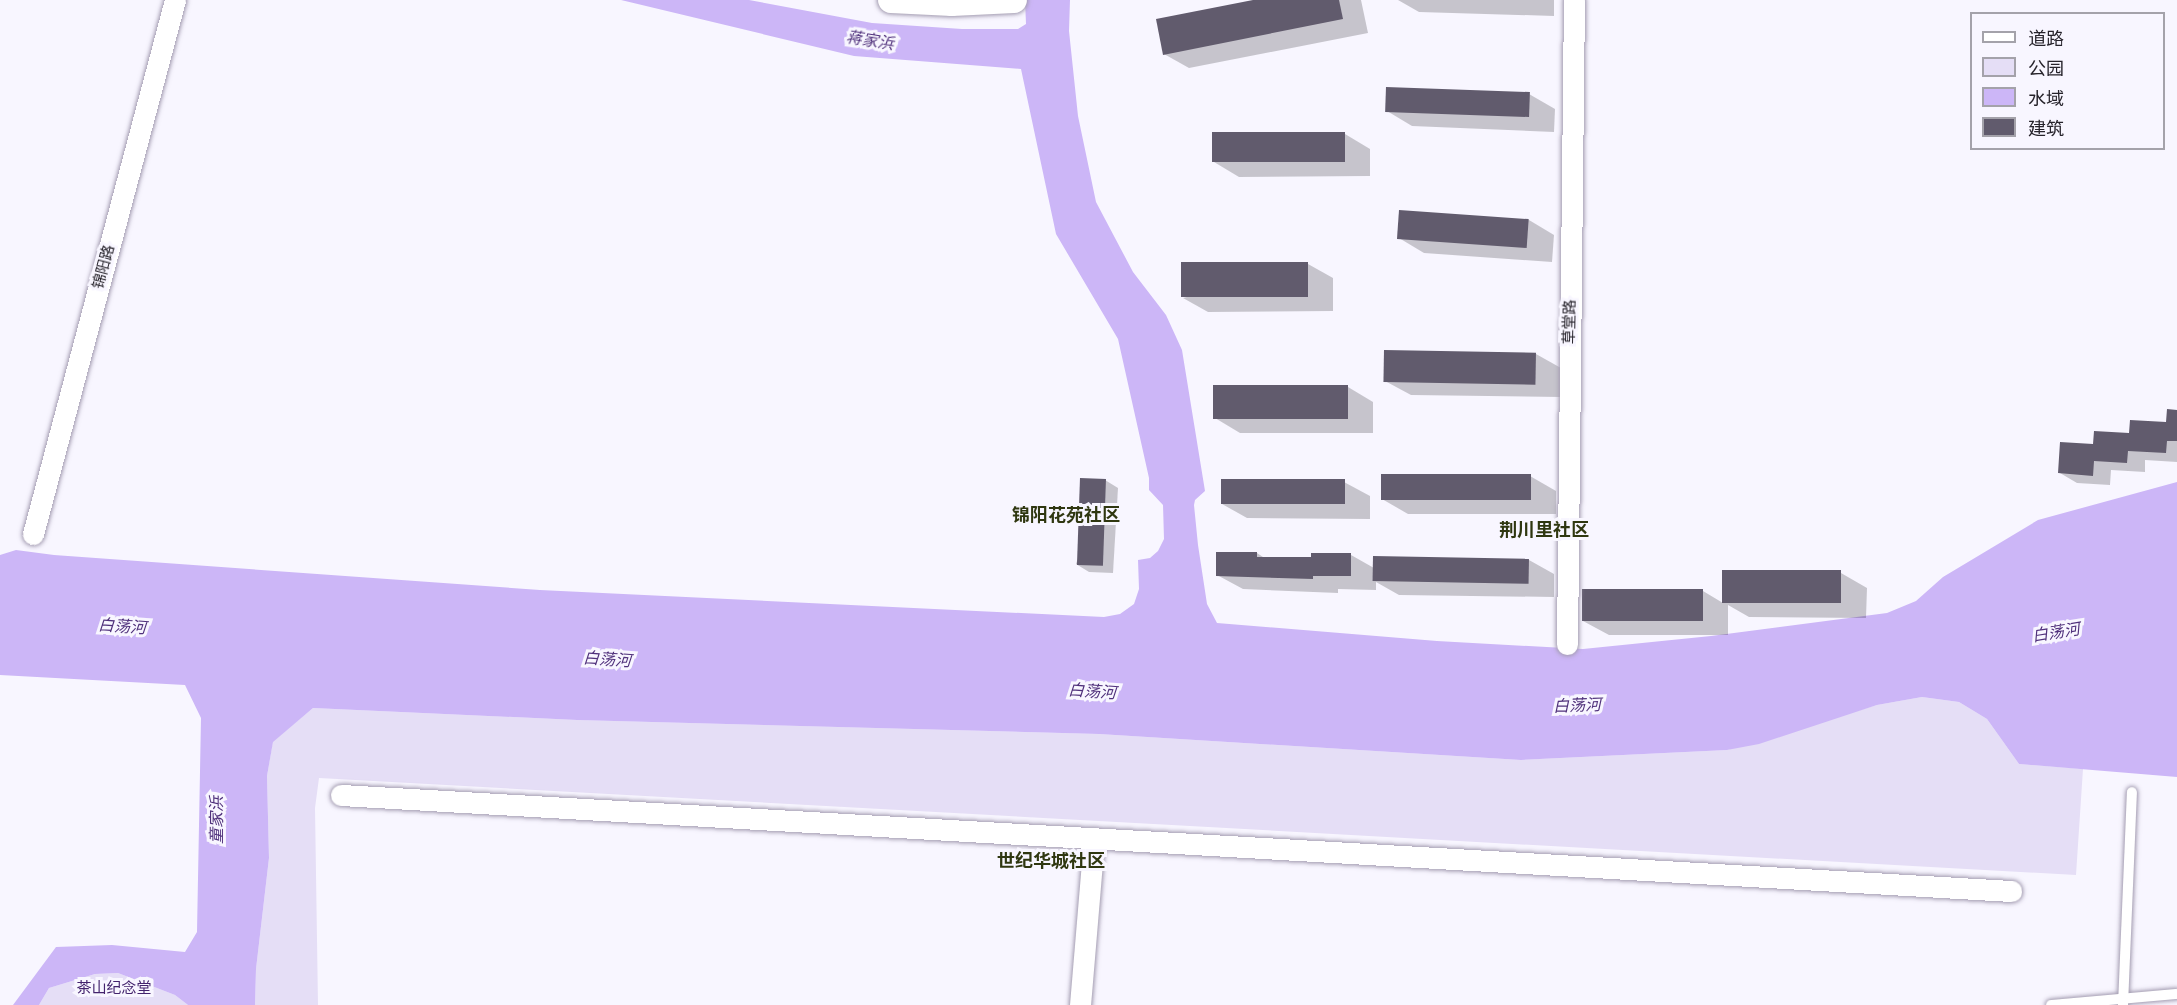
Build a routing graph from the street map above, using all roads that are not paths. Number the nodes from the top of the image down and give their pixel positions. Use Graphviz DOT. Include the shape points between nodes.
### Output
graph roads {
  1 [pos="175,0"];
  2 [pos="891,0"];
  3 [pos="1014,0"];
  4 [pos="1574,0"];
  5 [pos="1007,1"];
  6 [pos="33,534"];
  7 [pos="1566,644"];
  8 [pos="2132,792"];
  9 [pos="341,795"];
  10 [pos="1094,839"];
  11 [pos="2011,891"];
  12 [pos="2177,994"];
  13 [pos="2152,1000"];
  14 [pos="2123,1001"];
  15 [pos="2098,1002"];
  16 [pos="2063,1004"];
  17 [pos="1080,1005"];
  18 [pos="2051,1005"];
  1 -- 6 [label="street, 锦阳路"];
  2 -- 5 [label="street"];
  3 -- 5 [label="street"];
  4 -- 7 [label="street, 草堂路"];
  8 -- 14 [label="lane"];
  9 -- 10 [label="street"];
  10 -- 11 [label="street"];
  10 -- 17 [label="street"];
  12 -- 13 [label="lane"];
  13 -- 14 [label="lane"];
  14 -- 15 [label="lane"];
  15 -- 16 [label="lane"];
  16 -- 18 [label="lane"];
}
